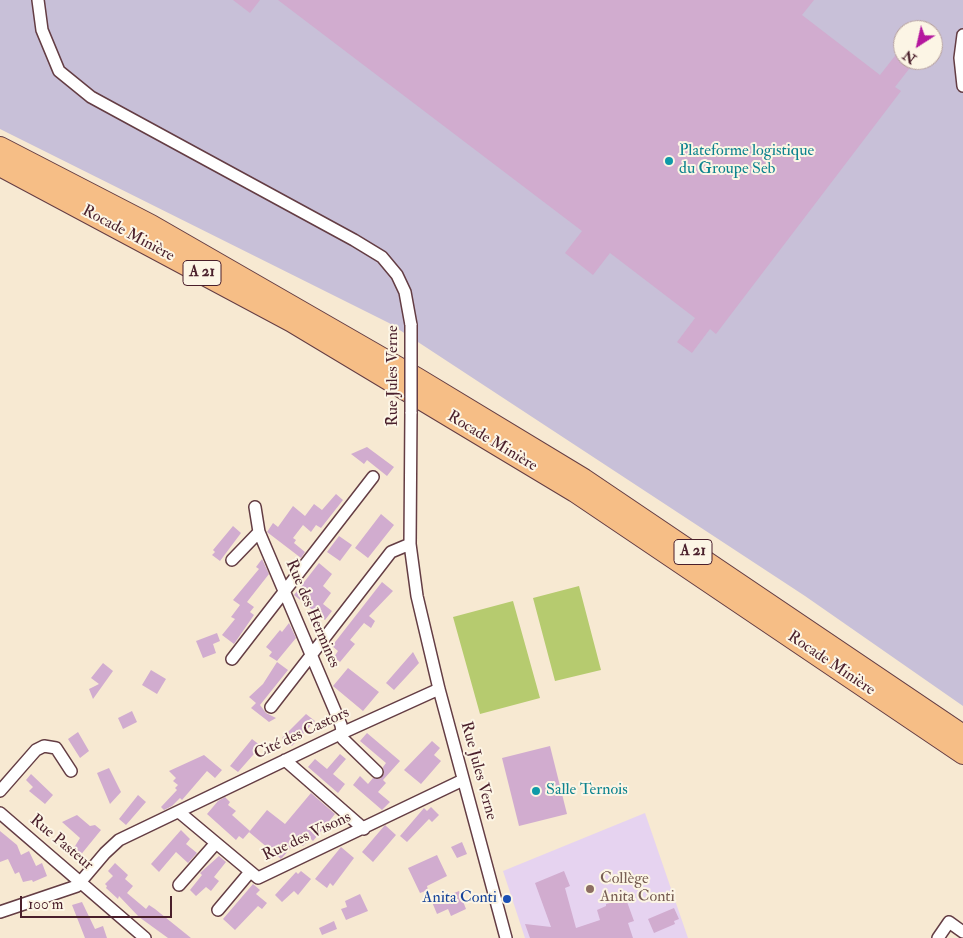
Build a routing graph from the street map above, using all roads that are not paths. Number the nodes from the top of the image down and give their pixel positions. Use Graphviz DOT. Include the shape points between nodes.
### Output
graph roads {
  1 [pos="39,0"];
  2 [pos="963,35"];
  3 [pos="963,86"];
  4 [pos="0,147"];
  5 [pos="0,166"];
  6 [pos="372,477"];
  7 [pos="255,507"];
  8 [pos="259,532"];
  9 [pos="410,544"];
  10 [pos="232,560"];
  11 [pos="285,590"];
  12 [pos="312,655"];
  13 [pos="232,659"];
  14 [pos="439,689"];
  15 [pos="271,707"];
  16 [pos="342,733"];
  17 [pos="963,735"];
  18 [pos="963,754"];
  19 [pos="285,760"];
  20 [pos="71,771"];
  21 [pos="377,772"];
  22 [pos="463,780"];
  23 [pos="0,792"];
  24 [pos="180,812"];
  25 [pos="0,813"];
  26 [pos="364,829"];
  27 [pos="216,843"];
  28 [pos="250,872"];
  29 [pos="82,882"];
  30 [pos="180,885"];
  31 [pos="218,910"];
  32 [pos="0,912"];
  33 [pos="963,932"];
  34 [pos="145,938"];
  35 [pos="506,938"];
  36 [pos="938,938"];
  1 -- 9 [label="street, Rue Jules Verne, bridge" via="42,30 59,71 91,97 354,240 382,257 397,275 405,292 411,325"];
  2 -- 3 [label="street" via="960,58"];
  4 -- 17 [label="highway, Rocade Minière / A 21" via="151,225 418,378 584,479"];
  5 -- 18 [label="highway, Rocade Minière / A 21" via="292,322 575,492"];
  6 -- 11 [label="street"];
  7 -- 8 [label="street, Rue des Hermines"];
  8 -- 10 [label="street"];
  8 -- 11 [label="street, Rue des Hermines"];
  9 -- 12 [label="street" via="391,552"];
  9 -- 14 [label="street, Rue Jules Verne" via="417,596"];
  11 -- 12 [label="street, Rue des Hermines"];
  11 -- 13 [label="street"];
  12 -- 15 [label="street"];
  12 -- 16 [label="street, Rue des Hermines"];
  14 -- 16 [label="street, Cité des Castors"];
  14 -- 22 [label="street, Rue Jules Verne"];
  16 -- 19 [label="street, Cité des Castors"];
  16 -- 21 [label="street, Rue des Hermines" via="342,739"];
  19 -- 24 [label="street, Cité des Castors"];
  19 -- 26 [label="street"];
  20 -- 23 [label="street" via="56,748 44,746 36,750"];
  22 -- 26 [label="street, Rue des Visons"];
  22 -- 35 [label="street, Rue Jules Verne"];
  24 -- 27 [label="street, Rue des Visons"];
  24 -- 29 [label="street, Cité des Castors" via="113,844"];
  25 -- 29 [label="street, Rue Pasteur"];
  26 -- 28 [label="street, Rue des Visons" via="258,878"];
  27 -- 28 [label="street, Rue des Visons"];
  27 -- 30 [label="street"];
  28 -- 31 [label="street"];
  29 -- 32 [label="street" via="66,891"];
  29 -- 34 [label="street, Rue Pasteur"];
  33 -- 36 [label="street" via="949,922"];
}
